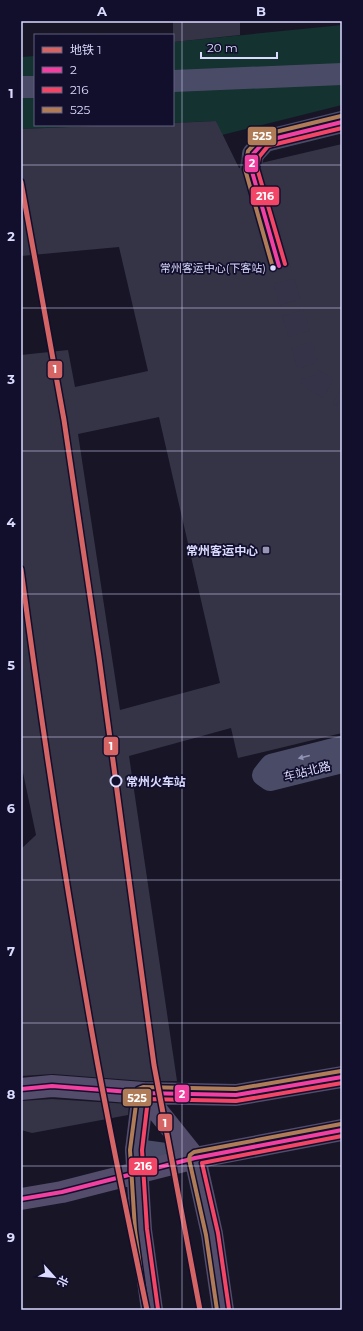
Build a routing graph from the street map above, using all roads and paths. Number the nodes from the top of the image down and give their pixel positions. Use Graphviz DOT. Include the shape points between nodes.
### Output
graph roads {
  1 [pos="342,74"];
  2 [pos="174,81"];
  3 [pos="34,86"];
  4 [pos="21,87"];
  5 [pos="342,122"];
  6 [pos="253,154"];
  7 [pos="342,747"];
  8 [pos="342,762"];
  9 [pos="342,1077"];
  10 [pos="21,1089"];
  11 [pos="143,1093"];
  12 [pos="342,1130"];
  13 [pos="136,1150"];
  14 [pos="195,1158"];
  15 [pos="138,1174"];
  16 [pos="21,1199"];
  17 [pos="152,1310"];
  18 [pos="223,1310"];
  1 -- 2 [label="street"];
  3 -- 4 [label="street"];
  5 -- 6 [label="street" via="265,141"];
  7 -- 8 [label="street, 车站北路, one-way" via="272,765 263,775 270,780"];
  9 -- 11 [label="main road" via="236,1095"];
  10 -- 11 [label="main road" via="52,1086"];
  11 -- 13 [label="main road"];
  11 -- 14 [label="main road"];
  12 -- 14 [label="main road"];
  13 -- 14 [label="street"];
  13 -- 15 [label="main road"];
  14 -- 15 [label="main road"];
  14 -- 18 [label="main road" via="212,1234"];
  15 -- 16 [label="main road"];
  15 -- 17 [label="main road" via="141,1230"];
}
